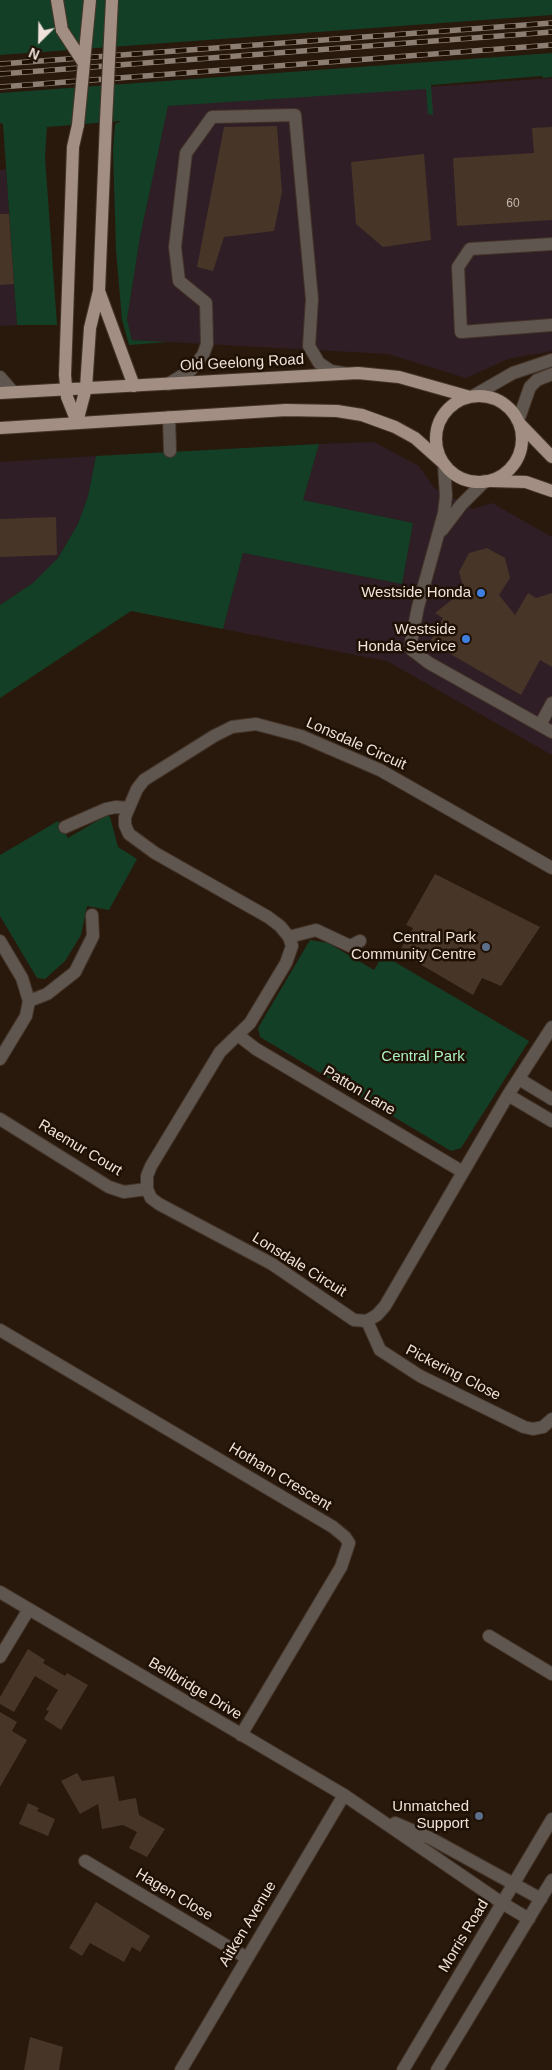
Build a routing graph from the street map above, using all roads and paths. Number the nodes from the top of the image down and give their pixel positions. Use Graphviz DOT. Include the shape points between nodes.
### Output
graph roads {
  1 [pos="57,0"];
  2 [pos="90,0"];
  3 [pos="112,0"];
  4 [pos="83,62"];
  5 [pos="552,244"];
  6 [pos="99,291"];
  7 [pos="552,325"];
  8 [pos="552,360"];
  9 [pos="348,374"];
  10 [pos="552,374"];
  11 [pos="0,377"];
  12 [pos="168,384"];
  13 [pos="134,386"];
  14 [pos="86,388"];
  15 [pos="66,389"];
  16 [pos="6,392"];
  17 [pos="472,396"];
  18 [pos="170,417"];
  19 [pos="77,422"];
  20 [pos="518,422"];
  21 [pos="0,428"];
  22 [pos="170,451"];
  23 [pos="552,457"];
  24 [pos="443,463"];
  25 [pos="486,481"];
  26 [pos="552,491"];
  27 [pos="436,538"];
  28 [pos="552,704"];
  29 [pos="540,725"];
  30 [pos="552,732"];
  31 [pos="128,808"];
  32 [pos="65,827"];
  33 [pos="552,868"];
  34 [pos="92,915"];
  35 [pos="289,937"];
  36 [pos="360,941"];
  37 [pos="0,942"];
  38 [pos="29,1001"];
  39 [pos="552,1028"];
  40 [pos="239,1036"];
  41 [pos="0,1060"];
  42 [pos="519,1079"];
  43 [pos="508,1095"];
  44 [pos="552,1099"];
  45 [pos="0,1119"];
  46 [pos="552,1121"];
  47 [pos="463,1172"];
  48 [pos="147,1189"];
  49 [pos="367,1321"];
  50 [pos="0,1330"];
  51 [pos="549,1427"];
  52 [pos="0,1592"];
  53 [pos="29,1609"];
  54 [pos="489,1636"];
  55 [pos="0,1657"];
  56 [pos="552,1674"];
  57 [pos="241,1735"];
  58 [pos="344,1795"];
  59 [pos="373,1814"];
  60 [pos="552,1819"];
  61 [pos="85,1861"];
  62 [pos="552,1880"];
  63 [pos="513,1884"];
  64 [pos="541,1899"];
  65 [pos="502,1903"];
  66 [pos="529,1919"];
  67 [pos="247,1958"];
  68 [pos="181,2070"];
  69 [pos="404,2070"];
  70 [pos="437,2070"];
  1 -- 4 [label="main road, bridge" via="62,30"];
  2 -- 4 [label="main road, bridge"];
  3 -- 6 [label="main road, bridge"];
  4 -- 15 [label="main road, bridge" via="74,147"];
  5 -- 7 [label="street" via="470,249 458,267 461,332"];
  6 -- 13 [label="main road"];
  6 -- 14 [label="main road" via="90,328"];
  8 -- 17 [label="street" via="513,373"];
  9 -- 12 [label="main road, Old Geelong Road"];
  9 -- 12 [label="street" via="325,367 314,357 309,346 312,299 295,115 212,117 186,153 175,247 179,281 206,303 207,335 204,352 190,371"];
  9 -- 17 [label="main road, Old Geelong Road" via="394,376"];
  10 -- 20 [label="street" via="530,387"];
  11 -- 16 [label="street, Old Geelong Road"];
  12 -- 13 [label="main road, Old Geelong Road"];
  13 -- 14 [label="main road, Old Geelong Road"];
  14 -- 15 [label="main road, Old Geelong Road"];
  14 -- 19 [label="main road"];
  15 -- 16 [label="main road, Old Geelong Road"];
  15 -- 19 [label="main road"];
  17 -- 20 [label="main road" via="500,401"];
  17 -- 24 [label="main road" via="452,405 439,422 436,442"];
  18 -- 19 [label="main road"];
  18 -- 22 [label="street"];
  18 -- 24 [label="main road" via="286,410 362,415 415,438"];
  19 -- 21 [label="main road"];
  20 -- 23 [label="main road"];
  20 -- 25 [label="main road" via="521,445 517,459 502,475"];
  24 -- 25 [label="main road" via="458,477"];
  24 -- 27 [label="street" via="446,496"];
  25 -- 26 [label="main road" via="526,482"];
  25 -- 27 [label="street" via="461,505"];
  27 -- 29 [label="street" via="418,607 412,650 429,663"];
  28 -- 29 [label="street"];
  29 -- 30 [label="street"];
  31 -- 32 [label="street" via="106,809"];
  31 -- 33 [label="street, Lonsdale Circuit" via="144,780 159,769 232,727 256,724 301,736 380,770"];
  31 -- 35 [label="street, Lonsdale Circuit" via="125,824 129,834 141,844 268,918"];
  34 -- 38 [label="street" via="93,936 75,972 47,994"];
  35 -- 36 [label="street" via="316,930 350,946"];
  35 -- 40 [label="street" via="292,946 290,956"];
  37 -- 38 [label="street" via="22,978"];
  38 -- 41 [label="street" via="26,1016"];
  39 -- 42 [label="street"];
  40 -- 47 [label="street, Patton Lane"];
  40 -- 48 [label="street" via="220,1052 151,1166"];
  42 -- 43 [label="street"];
  42 -- 44 [label="street"];
  43 -- 46 [label="street"];
  43 -- 47 [label="street"];
  45 -- 48 [label="street, Raemur Court" via="109,1187 124,1192"];
  47 -- 49 [label="street" via="385,1306 377,1316"];
  48 -- 49 [label="street, Lonsdale Circuit" via="159,1204 272,1264 354,1320"];
  49 -- 51 [label="street, Pickering Close" via="380,1350 420,1376 524,1427"];
  50 -- 57 [label="street, Hotham Crescent" via="333,1527 349,1543 342,1567"];
  52 -- 53 [label="street, Bellbridge Drive"];
  53 -- 55 [label="street"];
  53 -- 57 [label="street, Bellbridge Drive"];
  54 -- 56 [label="street"];
  57 -- 58 [label="street, Bellbridge Drive"];
  58 -- 59 [label="street, Bellbridge Drive"];
  58 -- 67 [label="street, Aitken Avenue"];
  59 -- 63 [label="street, Bellbridge Drive" via="430,1838"];
  59 -- 65 [label="street, Bellbridge Drive"];
  60 -- 63 [label="street, Morris Road"];
  61 -- 67 [label="street, Hagen Close"];
  62 -- 64 [label="street"];
  63 -- 64 [label="street, Bellbridge Drive"];
  63 -- 65 [label="street, Morris Road"];
  64 -- 66 [label="street"];
  65 -- 66 [label="street, Bellbridge Drive"];
  65 -- 69 [label="street, Morris Road"];
  66 -- 70 [label="street"];
  67 -- 68 [label="street, Aitken Avenue"];
}
